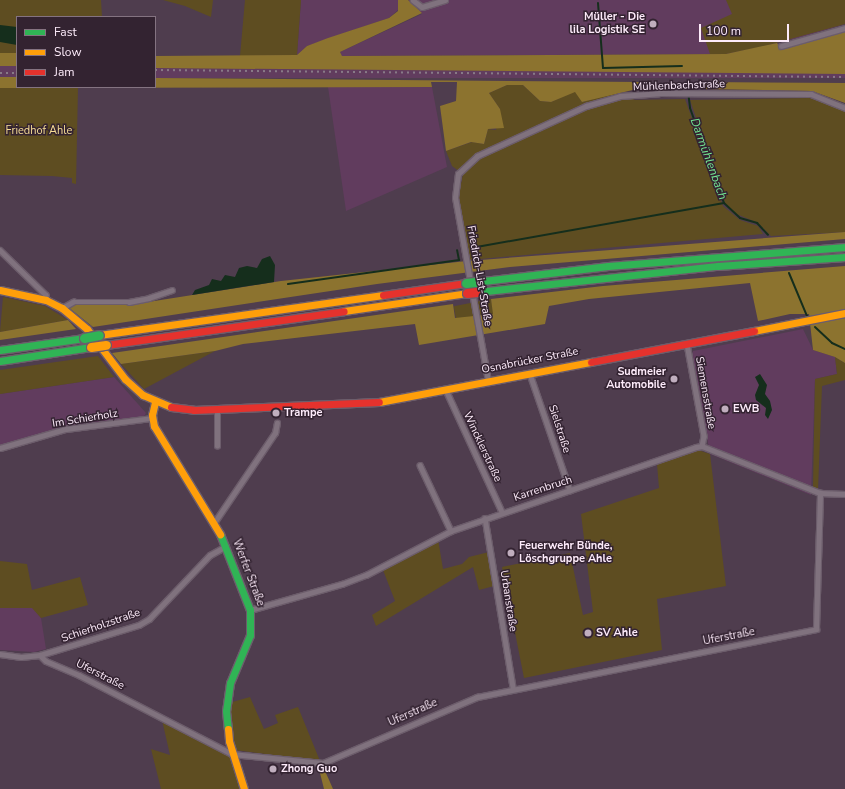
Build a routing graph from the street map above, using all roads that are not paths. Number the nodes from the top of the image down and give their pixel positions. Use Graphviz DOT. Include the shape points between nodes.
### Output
graph roads {
  1 [pos="413,0"];
  2 [pos="445,0"];
  3 [pos="845,28"];
  4 [pos="781,46"];
  5 [pos="845,108"];
  6 [pos="458,174"];
  7 [pos="845,247"];
  8 [pos="0,250"];
  9 [pos="845,258"];
  10 [pos="0,290"];
  11 [pos="172,290"];
  12 [pos="46,300"];
  13 [pos="62,308"];
  14 [pos="845,313"];
  15 [pos="687,344"];
  16 [pos="0,350"];
  17 [pos="0,361"];
  18 [pos="530,374"];
  19 [pos="488,382"];
  20 [pos="446,390"];
  21 [pos="155,402"];
  22 [pos="217,410"];
  23 [pos="152,418"];
  24 [pos="277,423"];
  25 [pos="217,446"];
  26 [pos="702,446"];
  27 [pos="0,448"];
  28 [pos="420,465"];
  29 [pos="570,490"];
  30 [pos="820,493"];
  31 [pos="845,494"];
  32 [pos="502,512"];
  33 [pos="485,518"];
  34 [pos="214,523"];
  35 [pos="452,531"];
  36 [pos="226,546"];
  37 [pos="250,610"];
  38 [pos="0,654"];
  39 [pos="40,655"];
  40 [pos="513,688"];
  41 [pos="232,754"];
  42 [pos="244,789"];
  1 -- 2 [label="street" via="422,7"];
  3 -- 4 [label="street"];
  5 -- 6 [label="street, Mühlenbachstraße" via="811,94 682,93 620,96 586,106 477,156"];
  6 -- 19 [label="street, Friedrich-List-Straße" via="455,198"];
  7 -- 16 [label="main road, bridge" via="624,265 466,283"];
  8 -- 12 [label="street" via="46,295"];
  9 -- 17 [label="main road, bridge" via="710,267 467,293"];
  10 -- 12 [label="main road, Osnabrücker Straße"];
  11 -- 13 [label="street" via="129,302 73,302"];
  12 -- 13 [label="main road, Osnabrücker Straße"];
  13 -- 21 [label="main road, Osnabrücker Straße" via="87,329 125,379"];
  14 -- 15 [label="main road, Osnabrücker Straße"];
  15 -- 18 [label="main road, Osnabrücker Straße"];
  15 -- 26 [label="street, Siemensstraße" via="704,436"];
  18 -- 19 [label="main road, Osnabrücker Straße"];
  18 -- 29 [label="street, Sielstraße"];
  19 -- 20 [label="main road, Osnabrücker Straße"];
  20 -- 22 [label="main road, Osnabrücker Straße" via="375,403"];
  20 -- 32 [label="street, Wincklerstraße"];
  21 -- 22 [label="main road, Osnabrücker Straße" via="172,408"];
  21 -- 23 [label="main road"];
  22 -- 25 [label="street"];
  23 -- 27 [label="street, Im Schierholz" via="66,429"];
  23 -- 34 [label="main road, Werfer Straße" via="154,426"];
  24 -- 34 [label="street" via="275,433"];
  26 -- 29 [label="street, Karrenbruch"];
  26 -- 30 [label="street"];
  28 -- 35 [label="street"];
  29 -- 32 [label="street, Karrenbruch"];
  30 -- 31 [label="street"];
  30 -- 40 [label="street, Uferstraße" via="816,629"];
  32 -- 33 [label="street, Karrenbruch"];
  33 -- 35 [label="street, Karrenbruch"];
  33 -- 40 [label="street, Urbanstraße"];
  34 -- 36 [label="main road, Werfer Straße"];
  35 -- 37 [label="street, Karrenbruch" via="366,575"];
  36 -- 37 [label="main road, Werfer Straße"];
  36 -- 39 [label="street, Schierholzstraße" via="210,555 140,625"];
  37 -- 41 [label="main road, Werfer Straße" via="250,636 227,698 226,726"];
  38 -- 39 [label="street, Schierholzstraße" via="21,657"];
  39 -- 41 [label="street, Uferstraße" via="46,661 80,675"];
  40 -- 41 [label="street, Uferstraße" via="460,703 323,763"];
  41 -- 42 [label="main road, Werfer Straße"];
}
